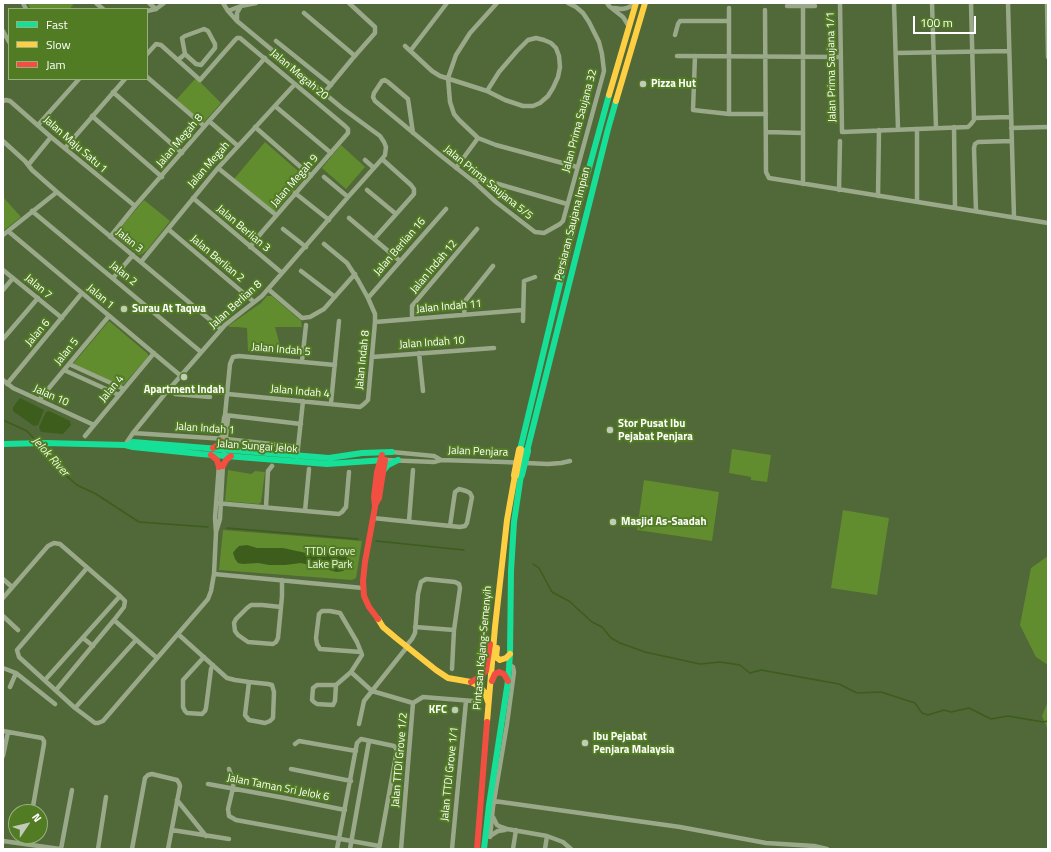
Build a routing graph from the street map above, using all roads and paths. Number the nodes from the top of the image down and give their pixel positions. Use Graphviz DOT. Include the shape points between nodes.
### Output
graph roads {
  1 [pos="149,3"];
  2 [pos="164,3"];
  3 [pos="224,3"];
  4 [pos="256,3"];
  5 [pos="349,3"];
  6 [pos="447,3"];
  7 [pos="568,3"];
  8 [pos="607,3"];
  9 [pos="646,3"];
  10 [pos="840,3"];
  11 [pos="894,3"];
  12 [pos="932,3"];
  13 [pos="971,3"];
  14 [pos="1008,3"];
  15 [pos="1047,3"];
  16 [pos="495,4"];
  17 [pos="635,4"];
  18 [pos="241,6"];
  19 [pos="787,6"];
  20 [pos="803,6"];
  21 [pos="815,6"];
  22 [pos="612,8"];
  23 [pos="729,8"];
  24 [pos="156,9"];
  25 [pos="765,10"];
  26 [pos="148,11"];
  27 [pos="228,11"];
  28 [pos="1047,11"];
  29 [pos="304,13"];
  30 [pos="237,21"];
  31 [pos="729,21"];
  32 [pos="629,29"];
  33 [pos="3,31"];
  34 [pos="675,35"];
  35 [pos="8,40"];
  36 [pos="276,40"];
  37 [pos="406,46"];
  38 [pos="1048,48"];
  39 [pos="411,50"];
  40 [pos="1009,51"];
  41 [pos="934,52"];
  42 [pos="972,52"];
  43 [pos="148,53"];
  44 [pos="896,53"];
  45 [pos="185,54"];
  46 [pos="355,56"];
  47 [pos="676,56"];
  48 [pos="695,56"];
  49 [pos="729,56"];
  50 [pos="766,57"];
  51 [pos="803,57"];
  52 [pos="841,57"];
  53 [pos="1048,57"];
  54 [pos="265,58"];
  55 [pos="178,60"];
  56 [pos="148,78"];
  57 [pos="448,78"];
  58 [pos="78,80"];
  59 [pos="124,80"];
  60 [pos="295,84"];
  61 [pos="331,85"];
  62 [pos="487,91"];
  63 [pos="113,92"];
  64 [pos="324,93"];
  65 [pos="3,101"];
  66 [pos="275,106"];
  67 [pos="729,114"];
  68 [pos="766,114"];
  69 [pos="92,116"];
  70 [pos="1011,117"];
  71 [pos="974,118"];
  72 [pos="209,121"];
  73 [pos="38,125"];
  74 [pos="204,126"];
  75 [pos="346,126"];
  76 [pos="255,127"];
  77 [pos="954,127"];
  78 [pos="1048,127"];
  79 [pos="936,128"];
  80 [pos="1012,128"];
  81 [pos="917,129"];
  82 [pos="879,130"];
  83 [pos="898,130"];
  84 [pos="766,132"];
  85 [pos="413,133"];
  86 [pos="804,133"];
  87 [pos="51,137"];
  88 [pos="478,138"];
  89 [pos="3,141"];
  90 [pos="840,141"];
  91 [pos="1012,141"];
  92 [pos="238,146"];
  93 [pos="64,148"];
  94 [pos="182,153"];
  95 [pos="331,153"];
  96 [pos="382,159"];
  97 [pos="365,160"];
  98 [pos="28,164"];
  99 [pos="577,167"];
  100 [pos="218,168"];
  101 [pos="374,168"];
  102 [pos="456,168"];
  103 [pos="162,176"];
  104 [pos="310,176"];
  105 [pos="324,178"];
  106 [pos="472,181"];
  107 [pos="803,184"];
  108 [pos="367,190"];
  109 [pos="839,190"];
  110 [pos="57,192"];
  111 [pos="295,193"];
  112 [pos="878,196"];
  113 [pos="348,197"];
  114 [pos="193,198"];
  115 [pos="917,202"];
  116 [pos="567,204"];
  117 [pos="135,206"];
  118 [pos="955,208"];
  119 [pos="446,209"];
  120 [pos="32,211"];
  121 [pos="976,211"];
  122 [pos="396,214"];
  123 [pos="276,215"];
  124 [pos="1014,217"];
  125 [pos="349,218"];
  126 [pos="329,220"];
  127 [pos="1048,223"];
  128 [pos="556,227"];
  129 [pos="168,229"];
  130 [pos="283,229"];
  131 [pos="477,229"];
  132 [pos="8,231"];
  133 [pos="3,235"];
  134 [pos="110,237"];
  135 [pos="374,239"];
  136 [pos="324,244"];
  137 [pos="250,247"];
  138 [pos="306,247"];
  139 [pos="132,255"];
  140 [pos="141,262"];
  141 [pos="400,262"];
  142 [pos="493,266"];
  143 [pos="3,270"];
  144 [pos="301,271"];
  145 [pos="282,273"];
  146 [pos="354,274"];
  147 [pos="535,277"];
  148 [pos="13,278"];
  149 [pos="113,278"];
  150 [pos="268,289"];
  151 [pos="3,290"];
  152 [pos="82,294"];
  153 [pos="335,297"];
  154 [pos="38,298"];
  155 [pos="368,298"];
  156 [pos="254,302"];
  157 [pos="523,310"];
  158 [pos="464,314"];
  159 [pos="109,316"];
  160 [pos="62,318"];
  161 [pos="412,319"];
  162 [pos="523,321"];
  163 [pos="339,322"];
  164 [pos="375,322"];
  165 [pos="306,325"];
  166 [pos="221,329"];
  167 [pos="3,339"];
  168 [pos="494,348"];
  169 [pos="201,352"];
  170 [pos="154,353"];
  171 [pos="420,353"];
  172 [pos="372,357"];
  173 [pos="302,361"];
  174 [pos="69,364"];
  175 [pos="335,365"];
  176 [pos="64,370"];
  177 [pos="181,376"];
  178 [pos="5,382"];
  179 [pos="124,389"];
  180 [pos="170,389"];
  181 [pos="423,391"];
  182 [pos="228,394"];
  183 [pos="119,395"];
  184 [pos="210,397"];
  185 [pos="39,400"];
  186 [pos="368,400"];
  187 [pos="303,401"];
  188 [pos="331,403"];
  189 [pos="226,415"];
  190 [pos="301,424"];
  191 [pos="94,425"];
  192 [pos="133,433"];
  193 [pos="84,436"];
  194 [pos="3,444"];
  195 [pos="127,445"];
  196 [pos="222,448"];
  197 [pos="523,450"];
  198 [pos="369,452"];
  199 [pos="392,452"];
  200 [pos="297,454"];
  201 [pos="382,459"];
  202 [pos="398,460"];
  203 [pos="441,460"];
  204 [pos="367,461"];
  205 [pos="570,461"];
  206 [pos="221,466"];
  207 [pos="272,466"];
  208 [pos="309,469"];
  209 [pos="413,470"];
  210 [pos="381,471"];
  211 [pos="348,472"];
  212 [pos="518,475"];
  213 [pos="218,503"];
  214 [pos="266,507"];
  215 [pos="305,511"];
  216 [pos="374,518"];
  217 [pos="409,521"];
  218 [pos="450,526"];
  219 [pos="87,568"];
  220 [pos="214,574"];
  221 [pos="3,579"];
  222 [pos="282,580"];
  223 [pos="12,587"];
  224 [pos="363,588"];
  225 [pos="120,596"];
  226 [pos="3,598"];
  227 [pos="498,599"];
  228 [pos="281,607"];
  229 [pos="3,616"];
  230 [pos="114,620"];
  231 [pos="415,627"];
  232 [pos="495,628"];
  233 [pos="18,630"];
  234 [pos="454,630"];
  235 [pos="178,634"];
  236 [pos="83,638"];
  237 [pos="136,640"];
  238 [pos="93,646"];
  239 [pos="406,647"];
  240 [pos="361,652"];
  241 [pos="510,654"];
  242 [pos="204,657"];
  243 [pos="157,658"];
  244 [pos="509,664"];
  245 [pos="213,666"];
  246 [pos="3,668"];
  247 [pos="452,669"];
  248 [pos="350,672"];
  249 [pos="16,673"];
  250 [pos="45,680"];
  251 [pos="508,681"];
  252 [pos="249,682"];
  253 [pos="470,682"];
  254 [pos="336,684"];
  255 [pos="10,687"];
  256 [pos="490,689"];
  257 [pos="56,690"];
  258 [pos="372,691"];
  259 [pos="466,701"];
  260 [pos="414,703"];
  261 [pos="488,703"];
  262 [pos="55,704"];
  263 [pos="477,705"];
  264 [pos="75,708"];
  265 [pos="359,724"];
  266 [pos="5,732"];
  267 [pos="369,741"];
  268 [pos="294,744"];
  269 [pos="356,751"];
  270 [pos="3,756"];
  271 [pos="229,769"];
  272 [pos="291,769"];
  273 [pos="351,781"];
  274 [pos="208,784"];
  275 [pos="233,788"];
  276 [pos="72,790"];
  277 [pos="106,797"];
  278 [pos="177,800"];
  279 [pos="494,801"];
  280 [pos="34,804"];
  281 [pos="345,810"];
  282 [pos="492,816"];
  283 [pos="507,829"];
  284 [pos="172,830"];
  285 [pos="516,830"];
  286 [pos="206,836"];
  287 [pos="547,836"];
  288 [pos="490,837"];
  289 [pos="229,839"];
  290 [pos="339,839"];
  291 [pos="352,841"];
  292 [pos="26,844"];
  293 [pos="379,848"];
  294 [pos="482,848"];
  295 [pos="60,849"];
  296 [pos="98,849"];
  297 [pos="132,849"];
  298 [pos="168,849"];
  299 [pos="337,849"];
  300 [pos="350,849"];
  301 [pos="401,849"];
  302 [pos="452,849"];
  303 [pos="513,849"];
  304 [pos="545,849"];
  305 [pos="571,849"];
  306 [pos="827,849"];
  1 -- 24 [label="street"];
  2 -- 24 [label="street"];
  3 -- 27 [label="street"];
  4 -- 18 [label="street"];
  5 -- 46 [label="street" via="375,27 375,33"];
  6 -- 39 [label="street"];
  7 -- 99 [label="street, Jalan Prima Saujana 32" via="583,13 589,22 602,54 604,71"];
  8 -- 22 [label="street"];
  9 -- 197 [label="main road, Persiaran Saujana Impian" via="627,63 624,91 616,116 610,123"];
  10 -- 52 [label="street, Jalan Prima Saujana 1/1"];
  11 -- 44 [label="street"];
  12 -- 41 [label="street"];
  13 -- 42 [label="street"];
  14 -- 40 [label="street"];
  15 -- 28 [label="street"];
  16 -- 57 [label="street" via="461,47"];
  17 -- 22 [label="street" via="622,9"];
  17 -- 32 [label="main road, Persiaran Saujana Impian"];
  18 -- 27 [label="street"];
  18 -- 30 [label="street" via="237,13"];
  19 -- 20 [label="street"];
  20 -- 21 [label="street"];
  20 -- 51 [label="street"];
  22 -- 32 [label="street" via="625,20"];
  23 -- 31 [label="street"];
  24 -- 26 [label="street"];
  25 -- 50 [label="street"];
  27 -- 30 [label="street"];
  28 -- 38 [label="street"];
  29 -- 46 [label="street"];
  30 -- 64 [label="street"];
  31 -- 34 [label="street" via="680,21"];
  31 -- 49 [label="street"];
  32 -- 197 [label="main road, Persiaran Saujana Impian" via="576,212"];
  33 -- 35 [label="street"];
  36 -- 61 [label="street"];
  37 -- 39 [label="street"];
  38 -- 53 [label="street"];
  39 -- 57 [label="street" via="432,71"];
  40 -- 42 [label="street"];
  40 -- 70 [label="street"];
  41 -- 42 [label="street"];
  41 -- 44 [label="street"];
  41 -- 79 [label="street"];
  42 -- 71 [label="street"];
  43 -- 55 [label="street" via="156,44 161,45"];
  44 -- 83 [label="street"];
  45 -- 45 [label="street" via="196,64 201,65 215,48 208,31 204,29 182,38"];
  45 -- 55 [label="street"];
  46 -- 61 [label="street"];
  47 -- 48 [label="street"];
  48 -- 49 [label="street"];
  48 -- 67 [label="street" via="692,110"];
  49 -- 50 [label="street"];
  49 -- 67 [label="street"];
  50 -- 51 [label="street"];
  50 -- 68 [label="street"];
  51 -- 52 [label="street"];
  51 -- 86 [label="street"];
  52 -- 82 [label="street, Jalan Prima Saujana 1/1" via="842,132"];
  54 -- 55 [label="street, Jalan Megah 20" via="237,38 200,80"];
  54 -- 60 [label="street, Jalan Megah 20"];
  54 -- 72 [label="street, Jalan Megah 8"];
  56 -- 74 [label="street"];
  57 -- 62 [label="street"];
  57 -- 88 [label="street" via="454,114"];
  58 -- 73 [label="street"];
  59 -- 63 [label="street"];
  60 -- 66 [label="street, Jalan Megah"];
  60 -- 75 [label="street, Jalan Megah 20"];
  61 -- 64 [label="street"];
  62 -- 62 [label="street" via="523,106 540,103 548,96 558,77 560,68 556,48 544,40 528,40 499,72"];
  63 -- 69 [label="street"];
  63 -- 94 [label="street"];
  64 -- 96 [label="street" via="380,136 386,147"];
  65 -- 73 [label="street, Jalan Maju Satu 1" via="10,101"];
  66 -- 76 [label="street, Jalan Megah"];
  66 -- 95 [label="street"];
  67 -- 68 [label="street"];
  68 -- 84 [label="street"];
  69 -- 93 [label="street"];
  69 -- 103 [label="street"];
  70 -- 71 [label="street"];
  70 -- 80 [label="street"];
  71 -- 77 [label="street" via="968,127"];
  72 -- 74 [label="street, Jalan Megah 8"];
  72 -- 92 [label="street"];
  73 -- 87 [label="street, Jalan Maju Satu 1"];
  74 -- 94 [label="street, Jalan Megah 8"];
  75 -- 95 [label="street, Jalan Megah 9" via="348,133"];
  76 -- 92 [label="street, Jalan Megah"];
  76 -- 104 [label="street"];
  77 -- 79 [label="street"];
  77 -- 118 [label="street"];
  78 -- 80 [label="street"];
  79 -- 81 [label="street"];
  80 -- 91 [label="street"];
  81 -- 83 [label="street"];
  81 -- 115 [label="street"];
  82 -- 83 [label="street"];
  82 -- 112 [label="street"];
  84 -- 86 [label="street"];
  84 -- 107 [label="street" via="766,172 770,178"];
  85 -- 85 [label="street, Jalan Prima Saujana 5/5" via="375,101 374,93 382,81 388,82 408,99"];
  85 -- 102 [label="street, Jalan Prima Saujana 5/5"];
  86 -- 107 [label="street"];
  87 -- 93 [label="street, Jalan Maju Satu 1"];
  87 -- 98 [label="street"];
  88 -- 99 [label="street"];
  88 -- 102 [label="street"];
  89 -- 98 [label="street, Jalan 3"];
  90 -- 109 [label="street"];
  91 -- 121 [label="street" via="975,144"];
  91 -- 124 [label="street"];
  92 -- 100 [label="street, Jalan Megah"];
  93 -- 117 [label="street, Jalan Maju Satu 1"];
  94 -- 103 [label="street, Jalan Megah 8"];
  95 -- 104 [label="street, Jalan Megah 9"];
  96 -- 101 [label="street, Jalan Berlian 8"];
  96 -- 122 [label="street" via="414,189 414,194"];
  97 -- 101 [label="street"];
  98 -- 110 [label="street, Jalan 3"];
  99 -- 116 [label="street, Jalan Prima Saujana 32"];
  100 -- 114 [label="street, Jalan Megah"];
  100 -- 123 [label="street"];
  101 -- 113 [label="street, Jalan Berlian 8"];
  102 -- 106 [label="street, Jalan Prima Saujana 5/5"];
  103 -- 117 [label="street, Jalan Megah 8"];
  104 -- 111 [label="street, Jalan Megah 9"];
  105 -- 113 [label="street"];
  106 -- 116 [label="street" via="481,179"];
  106 -- 128 [label="street, Jalan Prima Saujana 5/5" via="535,232 544,233"];
  107 -- 109 [label="street"];
  108 -- 122 [label="street"];
  109 -- 112 [label="street"];
  110 -- 120 [label="street"];
  110 -- 134 [label="street, Jalan 3"];
  111 -- 123 [label="street, Jalan Megah 9"];
  111 -- 126 [label="street"];
  112 -- 115 [label="street"];
  113 -- 126 [label="street, Jalan Berlian 8"];
  114 -- 129 [label="street, Jalan Megah"];
  114 -- 137 [label="street, Jalan Berlian 3"];
  115 -- 118 [label="street"];
  116 -- 128 [label="street, Jalan Prima Saujana 32" via="563,221"];
  117 -- 134 [label="street, Jalan Megah 8"];
  118 -- 121 [label="street"];
  119 -- 141 [label="street, Jalan Berlian 16"];
  120 -- 132 [label="street"];
  120 -- 149 [label="street, Jalan 2"];
  121 -- 124 [label="street"];
  122 -- 135 [label="street"];
  123 -- 137 [label="street, Jalan Megah 9"];
  124 -- 127 [label="street"];
  125 -- 135 [label="street"];
  126 -- 138 [label="street, Jalan Berlian 8"];
  129 -- 140 [label="street, Jalan Megah"];
  129 -- 156 [label="street, Jalan Berlian 2"];
  130 -- 138 [label="street"];
  131 -- 161 [label="street, Jalan Indah 12" via="412,306"];
  132 -- 133 [label="street"];
  132 -- 152 [label="street, Jalan 1"];
  134 -- 139 [label="street, Jalan 3"];
  135 -- 141 [label="street"];
  136 -- 146 [label="street, Jalan Indah 8" via="347,262"];
  137 -- 145 [label="street, Jalan Berlian 3"];
  138 -- 145 [label="street, Jalan Berlian 8"];
  139 -- 140 [label="street, Jalan 3"];
  139 -- 149 [label="street"];
  140 -- 166 [label="street, Jalan 3"];
  141 -- 155 [label="street, Jalan Berlian 16"];
  142 -- 158 [label="street" via="465,301"];
  143 -- 148 [label="street, Jalan 7"];
  144 -- 153 [label="street"];
  145 -- 150 [label="street, Jalan Berlian 8"];
  146 -- 153 [label="street"];
  146 -- 155 [label="street, Jalan Indah 8"];
  147 -- 157 [label="street" via="524,281"];
  148 -- 151 [label="street"];
  148 -- 154 [label="street, Jalan 7"];
  149 -- 169 [label="street, Jalan 2"];
  150 -- 153 [label="street" via="302,318 310,318 324,309"];
  150 -- 156 [label="street, Jalan Berlian 8"];
  152 -- 159 [label="street, Jalan 1"];
  152 -- 160 [label="street, Jalan 6"];
  154 -- 160 [label="street, Jalan 7"];
  154 -- 167 [label="street"];
  155 -- 164 [label="street, Jalan Indah 8" via="375,314"];
  156 -- 166 [label="street, Jalan Berlian 8"];
  157 -- 158 [label="street, Jalan Indah 11"];
  157 -- 162 [label="street"];
  158 -- 161 [label="street, Jalan Indah 11"];
  159 -- 170 [label="street, Jalan 1"];
  159 -- 174 [label="street, Jalan 5"];
  160 -- 178 [label="street, Jalan 6"];
  161 -- 164 [label="street, Jalan Indah 11"];
  163 -- 175 [label="street"];
  164 -- 172 [label="street, Jalan Indah 8"];
  165 -- 173 [label="street"];
  166 -- 169 [label="street, Jalan Berlian 8"];
  168 -- 171 [label="street, Jalan Indah 10"];
  169 -- 177 [label="street, Jalan Berlian 8"];
  170 -- 177 [label="street, Jalan 1"];
  170 -- 179 [label="street, Jalan 4"];
  171 -- 172 [label="street, Jalan Indah 10"];
  171 -- 181 [label="street"];
  172 -- 186 [label="street, Jalan Indah 8"];
  173 -- 175 [label="street, Jalan Indah 5"];
  173 -- 182 [label="street, Jalan Indah 5" via="233,357 230,364"];
  174 -- 176 [label="street, Jalan 5"];
  174 -- 179 [label="street"];
  175 -- 188 [label="street"];
  176 -- 183 [label="street"];
  176 -- 185 [label="street, Jalan 5"];
  177 -- 180 [label="street, Jalan Berlian 8"];
  178 -- 185 [label="street, Jalan 10"];
  179 -- 183 [label="street, Jalan 4"];
  180 -- 184 [label="street" via="175,394"];
  180 -- 192 [label="street, Jalan Berlian 8"];
  182 -- 187 [label="street, Jalan Indah 4"];
  182 -- 189 [label="street"];
  183 -- 191 [label="street, Jalan 4"];
  185 -- 191 [label="street, Jalan 10"];
  186 -- 188 [label="street, Jalan Indah 4" via="360,407"];
  187 -- 188 [label="street, Jalan Indah 4"];
  187 -- 190 [label="street"];
  189 -- 190 [label="street"];
  189 -- 196 [label="street" via="228,418"];
  190 -- 200 [label="street"];
  191 -- 193 [label="street, Jalan 4"];
  192 -- 195 [label="street, Jalan Berlian 8"];
  192 -- 196 [label="street, Jalan Indah 1"];
  194 -- 195 [label="main road, Jalan Sungai Jelok"];
  195 -- 196 [label="main road, Jalan Sungai Jelok" via="133,442"];
  196 -- 200 [label="main road, Jalan Sungai Jelok"];
  196 -- 200 [label="street, Jalan Indah 1"];
  196 -- 206 [label="main road" via="217,460"];
  196 -- 206 [label="main road" via="226,460"];
  197 -- 212 [label="main road, Pintasan Kajang-Semenyih, bridge"];
  198 -- 199 [label="main road"];
  198 -- 200 [label="main road, Jalan Sungai Jelok" via="329,458"];
  198 -- 201 [label="main road"];
  199 -- 201 [label="main road, Jalan Sungai Jelok"];
  199 -- 203 [label="street" via="434,456"];
  200 -- 204 [label="main road, Jalan Sungai Jelok" via="327,464"];
  201 -- 202 [label="street, Jalan Penjara"];
  201 -- 204 [label="main road, Jalan Sungai Jelok"];
  201 -- 210 [label="main road"];
  202 -- 203 [label="street, Jalan Penjara"];
  202 -- 210 [label="main road"];
  203 -- 205 [label="street, Jalan Penjara" via="548,464"];
  204 -- 210 [label="main road"];
  206 -- 213 [label="street"];
  207 -- 214 [label="street" via="268,471"];
  208 -- 215 [label="street"];
  209 -- 217 [label="street"];
  210 -- 216 [label="main road" via="374,497"];
  211 -- 215 [label="street" via="346,507 342,512 339,514"];
  212 -- 227 [label="main road, Pintasan Kajang-Semenyih" via="507,520"];
  212 -- 241 [label="main road, Pintasan Kajang-Semenyih" via="510,593"];
  213 -- 214 [label="street"];
  213 -- 220 [label="street" via="215,518"];
  214 -- 215 [label="street"];
  216 -- 217 [label="street"];
  216 -- 224 [label="main road" via="365,562"];
  217 -- 218 [label="street"];
  218 -- 218 [label="street" via="455,492 459,489 470,493 472,497 467,523 460,527"];
  219 -- 223 [label="street" via="60,544 54,543 48,546"];
  219 -- 225 [label="street"];
  219 -- 250 [label="street" via="17,650 19,657"];
  220 -- 222 [label="street"];
  220 -- 235 [label="street" via="208,599"];
  221 -- 223 [label="street"];
  222 -- 224 [label="street"];
  222 -- 228 [label="street"];
  223 -- 226 [label="street"];
  224 -- 239 [label="main road" via="370,608 383,627"];
  225 -- 230 [label="street" via="124,601 124,607"];
  225 -- 236 [label="street"];
  227 -- 232 [label="main road, Pintasan Kajang-Semenyih"];
  227 -- 241 [label="main road" via="496,657 503,660"];
  228 -- 228 [label="street" via="278,638 273,644 248,642 235,631 236,619 251,605"];
  229 -- 233 [label="street"];
  230 -- 237 [label="street"];
  230 -- 238 [label="street"];
  231 -- 234 [label="street"];
  231 -- 234 [label="street" via="421,582 426,579 458,584 460,588"];
  231 -- 239 [label="street" via="415,633"];
  232 -- 253 [label="main road" via="486,670"];
  232 -- 256 [label="main road, Pintasan Kajang-Semenyih"];
  234 -- 247 [label="street"];
  235 -- 242 [label="street"];
  235 -- 243 [label="street"];
  236 -- 238 [label="street"];
  236 -- 250 [label="street"];
  237 -- 243 [label="street"];
  237 -- 264 [label="street"];
  238 -- 257 [label="street"];
  239 -- 253 [label="main road" via="448,678"];
  239 -- 258 [label="street"];
  240 -- 240 [label="street" via="358,642 340,613 322,611 319,614 316,638 320,649"];
  240 -- 248 [label="street" via="362,655"];
  241 -- 244 [label="main road, Pintasan Kajang-Semenyih"];
  242 -- 245 [label="street"];
  242 -- 245 [label="street" via="183,680 185,711 202,714 205,712"];
  243 -- 264 [label="street" via="103,721 95,723"];
  244 -- 251 [label="main road, Pintasan Kajang-Semenyih"];
  244 -- 279 [label="street" via="514,672 508,724"];
  245 -- 252 [label="street" via="227,678"];
  246 -- 249 [label="street"];
  248 -- 254 [label="street"];
  248 -- 258 [label="street"];
  249 -- 255 [label="street"];
  249 -- 262 [label="street"];
  250 -- 257 [label="street"];
  251 -- 256 [label="main road" via="504,674 499,672 492,679"];
  251 -- 294 [label="main road, Pintasan Kajang-Semenyih"];
  252 -- 252 [label="street" via="272,685 273,718 270,721 249,720 245,715"];
  253 -- 261 [label="main road" via="482,689"];
  254 -- 254 [label="street" via="317,685 313,688 312,700 317,704 333,705"];
  256 -- 261 [label="main road, Pintasan Kajang-Semenyih"];
  257 -- 264 [label="street"];
  258 -- 260 [label="street"];
  258 -- 265 [label="street" via="364,701"];
  259 -- 260 [label="street, Jalan TTDI Grove 1/2" via="423,696"];
  259 -- 263 [label="street, Jalan TTDI Grove 1/2" via="473,701"];
  259 -- 302 [label="street, Jalan TTDI Grove 1/1"];
  260 -- 301 [label="street, Jalan TTDI Grove 1/2"];
  261 -- 294 [label="main road, Pintasan Kajang-Semenyih"];
  266 -- 270 [label="street"];
  266 -- 280 [label="street" via="42,738 44,741"];
  267 -- 269 [label="street" via="362,739"];
  267 -- 291 [label="street"];
  267 -- 293 [label="street" via="394,746 397,750"];
  268 -- 269 [label="street" via="299,741"];
  269 -- 273 [label="street"];
  271 -- 275 [label="street" via="234,777"];
  272 -- 273 [label="street"];
  273 -- 281 [label="street"];
  274 -- 275 [label="street, Jalan Taman Sri Jelok 6"];
  275 -- 281 [label="street, Jalan Taman Sri Jelok 6"];
  275 -- 290 [label="street" via="228,809 229,816 236,820"];
  276 -- 295 [label="street"];
  277 -- 296 [label="street"];
  278 -- 284 [label="street"];
  278 -- 286 [label="street"];
  278 -- 297 [label="street" via="180,786 177,780 152,774 145,778"];
  279 -- 282 [label="street"];
  279 -- 306 [label="street" via="680,827 766,843"];
  281 -- 290 [label="street"];
  282 -- 283 [label="street" via="497,825"];
  282 -- 288 [label="street"];
  283 -- 285 [label="street"];
  283 -- 288 [label="street" via="498,831"];
  284 -- 286 [label="street"];
  284 -- 298 [label="street"];
  285 -- 287 [label="street"];
  285 -- 303 [label="street"];
  286 -- 289 [label="street"];
  287 -- 304 [label="street"];
  287 -- 305 [label="street" via="563,842"];
  288 -- 294 [label="street"];
  290 -- 291 [label="street"];
  290 -- 299 [label="street"];
  291 -- 293 [label="street"];
  291 -- 300 [label="street"];
  292 -- 295 [label="street"];
}
